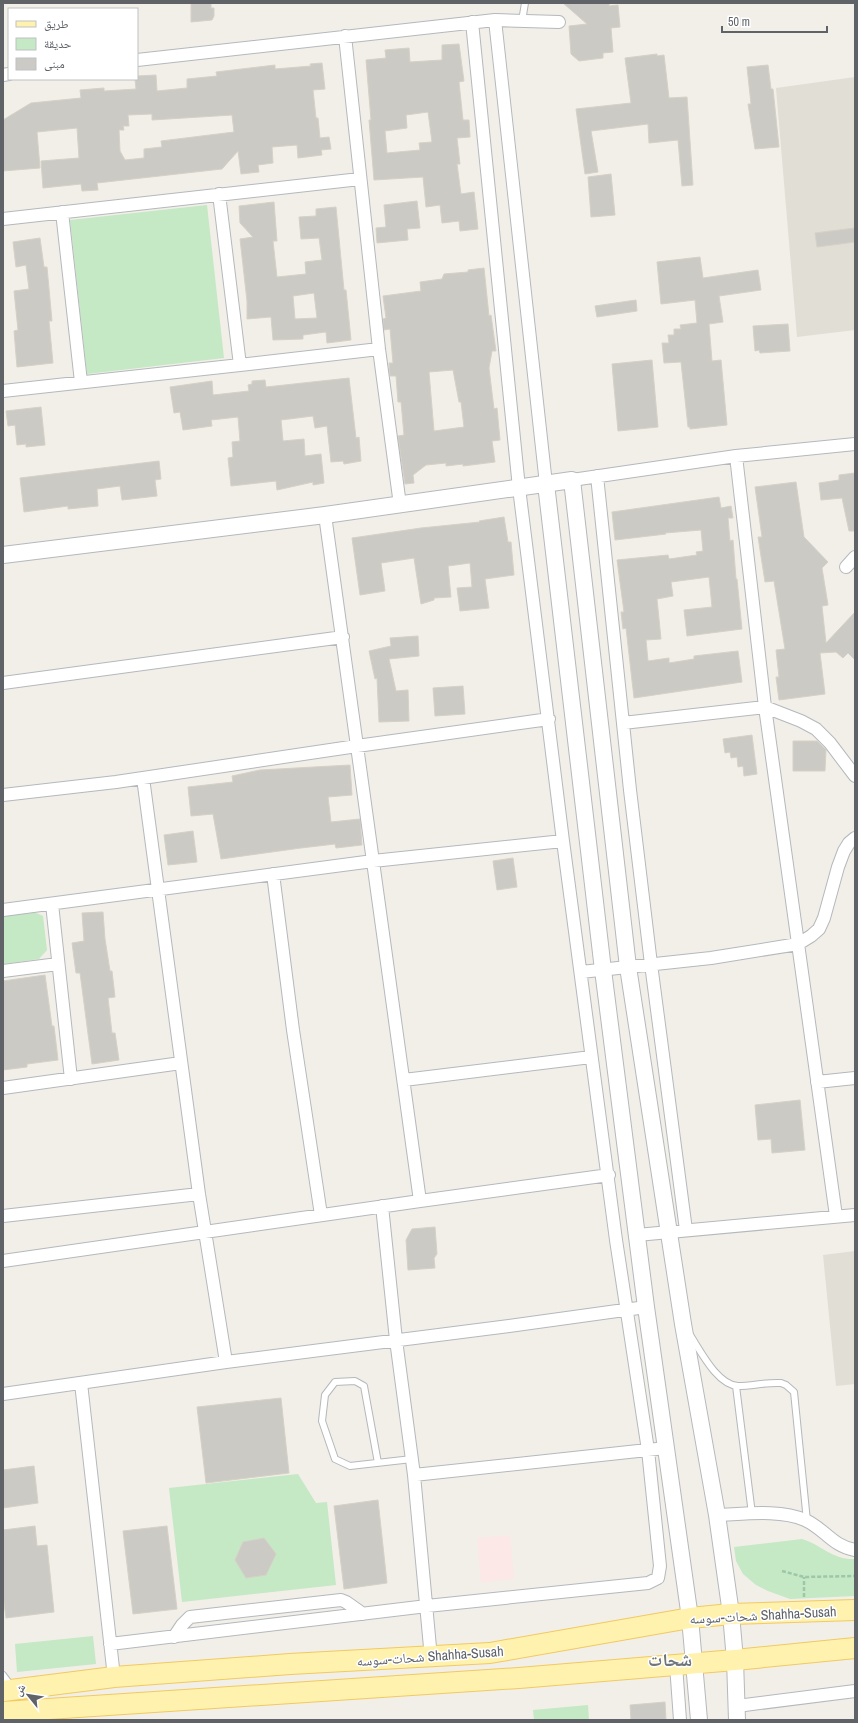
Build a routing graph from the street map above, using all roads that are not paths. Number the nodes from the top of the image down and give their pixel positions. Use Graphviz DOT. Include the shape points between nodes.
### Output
graph roads {
  1 [pos="525,3"];
  2 [pos="495,20"];
  3 [pos="522,21"];
  4 [pos="472,22"];
  5 [pos="559,22"];
  6 [pos="345,36"];
  7 [pos="138,60"];
  8 [pos="360,178"];
  9 [pos="219,194"];
  10 [pos="62,212"];
  11 [pos="3,219"];
  12 [pos="379,349"];
  13 [pos="240,365"];
  14 [pos="81,382"];
  15 [pos="3,391"];
  16 [pos="855,444"];
  17 [pos="736,456"];
  18 [pos="597,476"];
  19 [pos="572,480"];
  20 [pos="546,484"];
  21 [pos="519,488"];
  22 [pos="400,505"];
  23 [pos="325,515"];
  24 [pos="3,554"];
  25 [pos="855,557"];
  26 [pos="846,567"];
  27 [pos="343,637"];
  28 [pos="3,683"];
  29 [pos="765,707"];
  30 [pos="549,719"];
  31 [pos="623,723"];
  32 [pos="357,746"];
  33 [pos="855,776"];
  34 [pos="143,778"];
  35 [pos="3,795"];
  36 [pos="855,838"];
  37 [pos="563,841"];
  38 [pos="372,861"];
  39 [pos="273,874"];
  40 [pos="158,891"];
  41 [pos="52,904"];
  42 [pos="3,910"];
  43 [pos="798,944"];
  44 [pos="58,964"];
  45 [pos="651,964"];
  46 [pos="628,966"];
  47 [pos="603,970"];
  48 [pos="3,971"];
  49 [pos="581,972"];
  50 [pos="591,1057"];
  51 [pos="181,1064"];
  52 [pos="855,1078"];
  53 [pos="71,1079"];
  54 [pos="404,1080"];
  55 [pos="817,1082"];
  56 [pos="3,1088"];
  57 [pos="609,1175"];
  58 [pos="199,1194"];
  59 [pos="420,1201"];
  60 [pos="382,1206"];
  61 [pos="321,1215"];
  62 [pos="855,1215"];
  63 [pos="3,1216"];
  64 [pos="836,1216"];
  65 [pos="686,1230"];
  66 [pos="668,1232"];
  67 [pos="206,1233"];
  68 [pos="637,1235"];
  69 [pos="3,1261"];
  70 [pos="646,1307"];
  71 [pos="626,1310"];
  72 [pos="683,1324"];
  73 [pos="396,1340"];
  74 [pos="226,1362"];
  75 [pos="81,1383"];
  76 [pos="736,1386"];
  77 [pos="3,1394"];
  78 [pos="666,1448"];
  79 [pos="648,1450"];
  80 [pos="412,1459"];
  81 [pos="378,1463"];
  82 [pos="414,1475"];
  83 [pos="752,1514"];
  84 [pos="717,1515"];
  85 [pos="807,1520"];
  86 [pos="855,1550"];
  87 [pos="427,1606"];
  88 [pos="855,1610"];
  89 [pos="363,1614"];
  90 [pos="731,1614"];
  91 [pos="690,1618"];
  92 [pos="174,1637"];
  93 [pos="110,1644"];
  94 [pos="855,1648"];
  95 [pos="431,1658"];
  96 [pos="735,1660"];
  97 [pos="685,1664"];
  98 [pos="114,1677"];
  99 [pos="6,1685"];
  100 [pos="855,1691"];
  101 [pos="3,1712"];
  102 [pos="737,1713"];
  103 [pos="680,1720"];
  104 [pos="699,1720"];
  1 -- 3 [label="lane"];
  2 -- 3 [label="street"];
  2 -- 4 [label="street"];
  2 -- 20 [label="street"];
  3 -- 5 [label="street"];
  4 -- 6 [label="street"];
  4 -- 21 [label="street"];
  6 -- 7 [label="street"];
  6 -- 8 [label="street"];
  8 -- 9 [label="street"];
  8 -- 12 [label="street"];
  9 -- 10 [label="street"];
  9 -- 13 [label="street"];
  10 -- 11 [label="street"];
  10 -- 14 [label="street"];
  12 -- 13 [label="street"];
  12 -- 22 [label="street"];
  13 -- 14 [label="street"];
  14 -- 15 [label="street"];
  16 -- 17 [label="street"];
  17 -- 18 [label="street"];
  17 -- 29 [label="street"];
  18 -- 19 [label="street"];
  18 -- 31 [label="street"];
  19 -- 20 [label="street"];
  19 -- 46 [label="street"];
  20 -- 21 [label="street"];
  20 -- 47 [label="street"];
  21 -- 22 [label="street"];
  21 -- 30 [label="street"];
  22 -- 23 [label="street"];
  23 -- 24 [label="street"];
  23 -- 27 [label="street"];
  25 -- 26 [label="street"];
  27 -- 28 [label="street"];
  27 -- 32 [label="street"];
  29 -- 31 [label="street"];
  29 -- 33 [label="street" via="801,721 816,730 830,743"];
  29 -- 43 [label="street"];
  30 -- 32 [label="street"];
  30 -- 37 [label="street"];
  31 -- 45 [label="street"];
  32 -- 34 [label="street"];
  32 -- 38 [label="street"];
  34 -- 35 [label="street"];
  34 -- 40 [label="street"];
  36 -- 43 [label="street" via="842,856 819,929"];
  37 -- 38 [label="street"];
  37 -- 49 [label="street"];
  38 -- 39 [label="street"];
  38 -- 54 [label="street"];
  39 -- 40 [label="street"];
  39 -- 61 [label="street"];
  40 -- 41 [label="street"];
  40 -- 51 [label="street"];
  41 -- 42 [label="street"];
  41 -- 44 [label="street"];
  43 -- 45 [label="street" via="711,958"];
  43 -- 55 [label="street"];
  44 -- 48 [label="street"];
  44 -- 53 [label="street"];
  45 -- 46 [label="street"];
  45 -- 65 [label="street"];
  46 -- 47 [label="street"];
  46 -- 66 [label="street"];
  47 -- 49 [label="street"];
  47 -- 68 [label="street"];
  49 -- 50 [label="street"];
  50 -- 54 [label="street"];
  50 -- 57 [label="street"];
  51 -- 53 [label="street"];
  51 -- 58 [label="street"];
  52 -- 55 [label="street"];
  53 -- 56 [label="street"];
  54 -- 59 [label="street"];
  55 -- 64 [label="street"];
  57 -- 59 [label="street"];
  57 -- 71 [label="street"];
  58 -- 63 [label="street"];
  58 -- 67 [label="street"];
  59 -- 60 [label="street"];
  60 -- 61 [label="street"];
  60 -- 73 [label="street"];
  61 -- 67 [label="street"];
  62 -- 64 [label="street"];
  64 -- 65 [label="street"];
  65 -- 66 [label="street"];
  66 -- 68 [label="street"];
  66 -- 72 [label="street"];
  67 -- 69 [label="street"];
  67 -- 74 [label="street"];
  68 -- 70 [label="street"];
  70 -- 71 [label="street"];
  70 -- 78 [label="street"];
  71 -- 73 [label="street"];
  71 -- 79 [label="street"];
  72 -- 76 [label="lane" via="715,1372 725,1382"];
  72 -- 84 [label="street"];
  73 -- 74 [label="street"];
  73 -- 80 [label="street"];
  74 -- 75 [label="street"];
  75 -- 77 [label="street"];
  75 -- 93 [label="street"];
  76 -- 83 [label="lane"];
  76 -- 85 [label="lane" via="775,1383 786,1385 794,1392"];
  78 -- 79 [label="street"];
  78 -- 91 [label="street"];
  79 -- 82 [label="street"];
  79 -- 87 [label="street" via="660,1566 658,1578 653,1581"];
  80 -- 81 [label="lane"];
  80 -- 82 [label="street"];
  81 -- 81 [label="lane" via="350,1466 335,1459 322,1421 325,1395 335,1382 355,1381 364,1386"];
  82 -- 87 [label="street"];
  83 -- 84 [label="street"];
  83 -- 85 [label="street" via="783,1514"];
  84 -- 90 [label="street"];
  85 -- 86 [label="street" via="839,1545"];
  87 -- 89 [label="street"];
  87 -- 95 [label="street"];
  88 -- 90 [label="main road, شحات-سوسه Shahha-Susah"];
  89 -- 92 [label="street"];
  89 -- 92 [label="street" via="341,1600 190,1618"];
  90 -- 91 [label="main road, شحات-سوسه Shahha-Susah"];
  90 -- 96 [label="street"];
  91 -- 95 [label="main road, شحات-سوسه Shahha-Susah" via="490,1653"];
  91 -- 97 [label="street"];
  92 -- 93 [label="street"];
  93 -- 98 [label="street"];
  94 -- 96 [label="main road, شحات-سوسه Shahha-Susah"];
  95 -- 98 [label="main road, شحات-سوسه Shahha-Susah" via="290,1664"];
  96 -- 97 [label="main road, شحات-سوسه Shahha-Susah"];
  96 -- 102 [label="street"];
  97 -- 101 [label="main road, شحات-سوسه Shahha-Susah" via="431,1685"];
  97 -- 103 [label="street"];
  97 -- 104 [label="street"];
  98 -- 99 [label="main road, شحات-سوسه Shahha-Susah"];
  100 -- 102 [label="street"];
}
